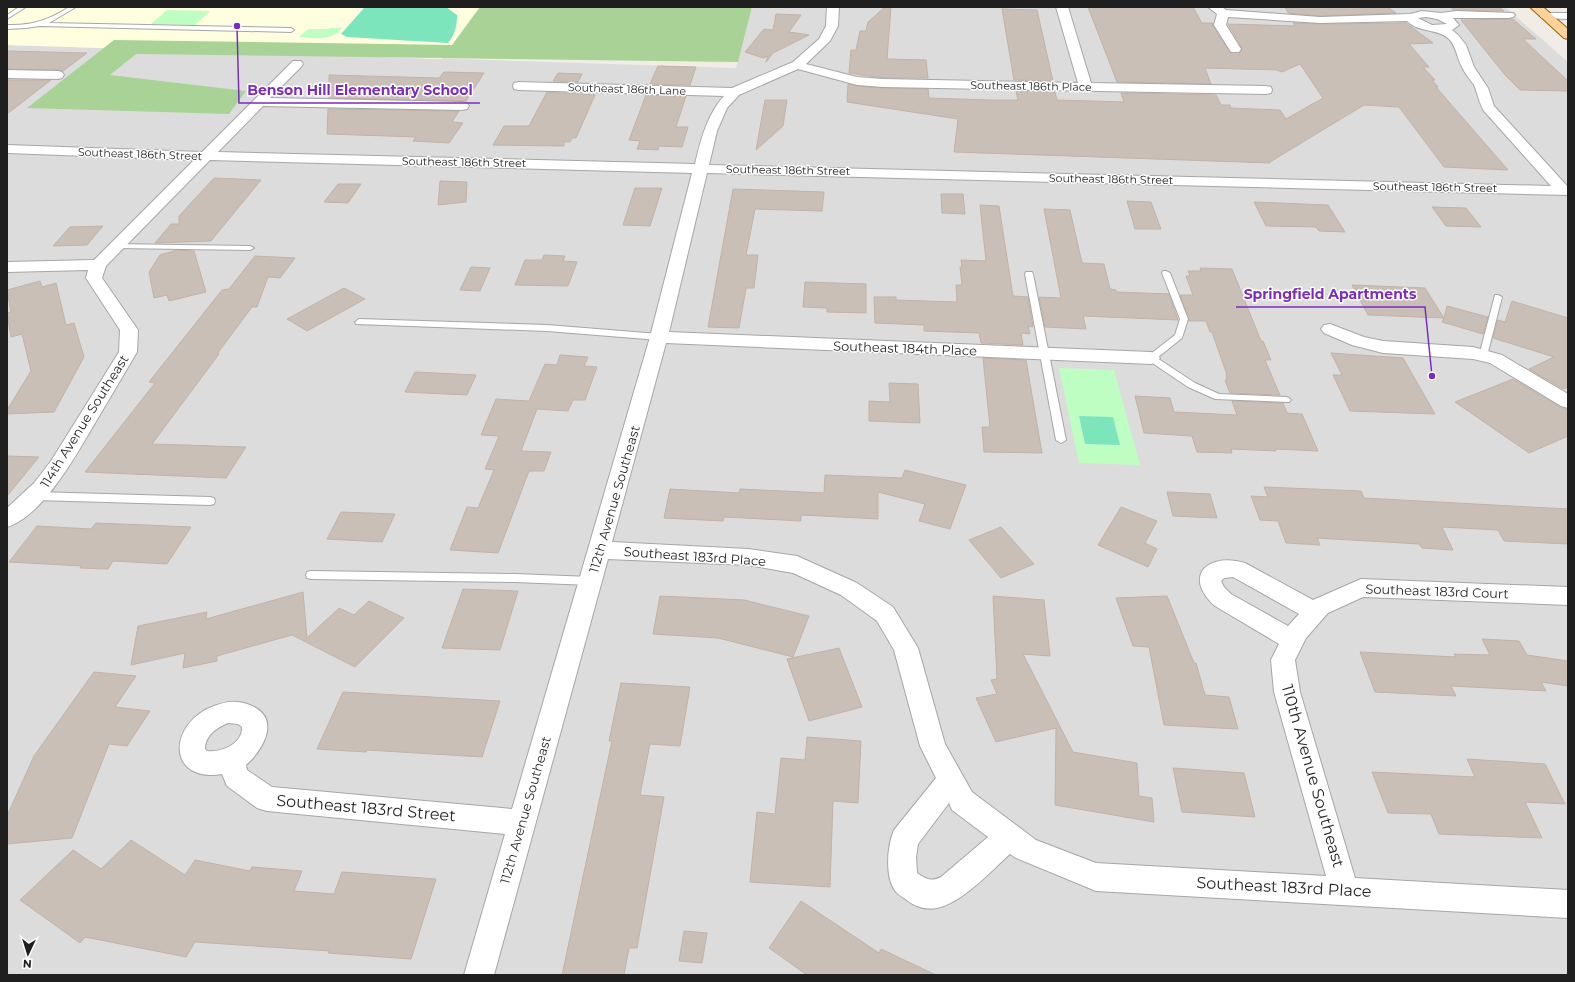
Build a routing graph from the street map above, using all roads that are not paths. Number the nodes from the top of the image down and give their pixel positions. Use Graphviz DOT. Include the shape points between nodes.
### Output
graph roads {
  1 [pos="23,7"];
  2 [pos="73,7"];
  3 [pos="833,7"];
  4 [pos="1062,7"];
  5 [pos="1536,7"];
  6 [pos="1219,10"];
  7 [pos="1509,15"];
  8 [pos="1546,16"];
  9 [pos="1568,16"];
  10 [pos="7,17"];
  11 [pos="1442,22"];
  12 [pos="40,24"];
  13 [pos="7,27"];
  14 [pos="291,30"];
  15 [pos="1568,35"];
  16 [pos="1235,49"];
  17 [pos="297,64"];
  18 [pos="797,65"];
  19 [pos="7,74"];
  20 [pos="58,75"];
  21 [pos="519,86"];
  22 [pos="1086,87"];
  23 [pos="1266,90"];
  24 [pos="734,92"];
  25 [pos="258,102"];
  26 [pos="462,106"];
  27 [pos="7,149"];
  28 [pos="204,156"];
  29 [pos="701,168"];
  30 [pos="1565,190"];
  31 [pos="116,246"];
  32 [pos="250,248"];
  33 [pos="98,264"];
  34 [pos="7,267"];
  35 [pos="1166,273"];
  36 [pos="1029,274"];
  37 [pos="1498,297"];
  38 [pos="359,322"];
  39 [pos="1330,329"];
  40 [pos="659,337"];
  41 [pos="1045,354"];
  42 [pos="1483,356"];
  43 [pos="1151,358"];
  44 [pos="1286,400"];
  45 [pos="1568,402"];
  46 [pos="1060,440"];
  47 [pos="35,496"];
  48 [pos="210,501"];
  49 [pos="7,519"];
  50 [pos="600,550"];
  51 [pos="310,575"];
  52 [pos="591,581"];
  53 [pos="1568,596"];
  54 [pos="1315,612"];
  55 [pos="1295,636"];
  56 [pos="231,760"];
  57 [pos="951,780"];
  58 [pos="521,823"];
  59 [pos="1009,836"];
  60 [pos="1345,891"];
  61 [pos="1568,904"];
  62 [pos="479,975"];
  1 -- 10 [label="lane"];
  2 -- 12 [label="lane" via="53,20"];
  3 -- 18 [label="street, 112th Avenue Southeast" via="832,26 824,41"];
  4 -- 22 [label="street"];
  5 -- 8 [label="main road"];
  6 -- 11 [label="street" via="1320,20 1412,17 1418,24 1430,28"];
  6 -- 16 [label="street" via="1220,25"];
  7 -- 11 [label="street" via="1456,14"];
  8 -- 9 [label="street"];
  8 -- 15 [label="main road"];
  11 -- 30 [label="street" via="1460,44 1468,67 1481,86 1488,108"];
  12 -- 13 [label="lane"];
  12 -- 14 [label="lane"];
  17 -- 25 [label="street"];
  18 -- 22 [label="street, Southeast 186th Place" via="857,81 883,83"];
  18 -- 24 [label="street, 112th Avenue Southeast"];
  19 -- 20 [label="street"];
  21 -- 24 [label="street, Southeast 186th Lane"];
  22 -- 23 [label="street, Southeast 186th Place"];
  24 -- 29 [label="street, 112th Avenue Southeast" via="721,107 710,131"];
  25 -- 26 [label="street"];
  25 -- 28 [label="street"];
  27 -- 28 [label="street, Southeast 186th Street"];
  28 -- 29 [label="street, Southeast 186th Street"];
  28 -- 31 [label="street"];
  29 -- 30 [label="street, Southeast 186th Street"];
  29 -- 40 [label="street, 112th Avenue Southeast"];
  31 -- 32 [label="lane"];
  31 -- 33 [label="street"];
  33 -- 34 [label="street"];
  33 -- 47 [label="street, 114th Avenue Southeast" via="94,278 129,330 128,352 52,476"];
  35 -- 43 [label="lane" via="1184,319 1179,336"];
  36 -- 41 [label="lane"];
  37 -- 42 [label="lane"];
  38 -- 40 [label="lane" via="547,328"];
  39 -- 42 [label="street" via="1358,341 1383,347 1473,353"];
  40 -- 41 [label="street, Southeast 184th Place"];
  40 -- 50 [label="street, 112th Avenue Southeast"];
  41 -- 43 [label="street, Southeast 184th Place"];
  41 -- 46 [label="lane"];
  42 -- 45 [label="street" via="1496,360"];
  43 -- 44 [label="lane" via="1208,394 1218,397"];
  47 -- 48 [label="lane"];
  47 -- 49 [label="street, 114th Avenue Southeast"];
  50 -- 52 [label="street, 112th Avenue Southeast"];
  50 -- 57 [label="street, Southeast 183rd Place" via="748,557 797,565 849,590 885,614 906,648 933,746"];
  51 -- 52 [label="lane"];
  52 -- 58 [label="street, 112th Avenue Southeast"];
  53 -- 54 [label="street, Southeast 183rd Court" via="1361,588 1320,607"];
  54 -- 55 [label="street, Southeast 183rd Court"];
  54 -- 55 [label="street" via="1237,569 1219,569 1212,573 1209,579 1215,594"];
  55 -- 60 [label="street, 110th Avenue Southeast" via="1283,660 1287,692"];
  56 -- 58 [label="street, Southeast 183rd Street" via="236,777 267,799"];
  57 -- 59 [label="street, Southeast 183rd Place" via="962,801"];
  57 -- 59 [label="street" via="904,839 902,857 906,883 923,894 937,894 951,887"];
  58 -- 62 [label="street, 112th Avenue Southeast"];
  59 -- 60 [label="street, Southeast 183rd Place" via="1026,849 1096,877"];
  60 -- 61 [label="street, Southeast 183rd Place"];
}
